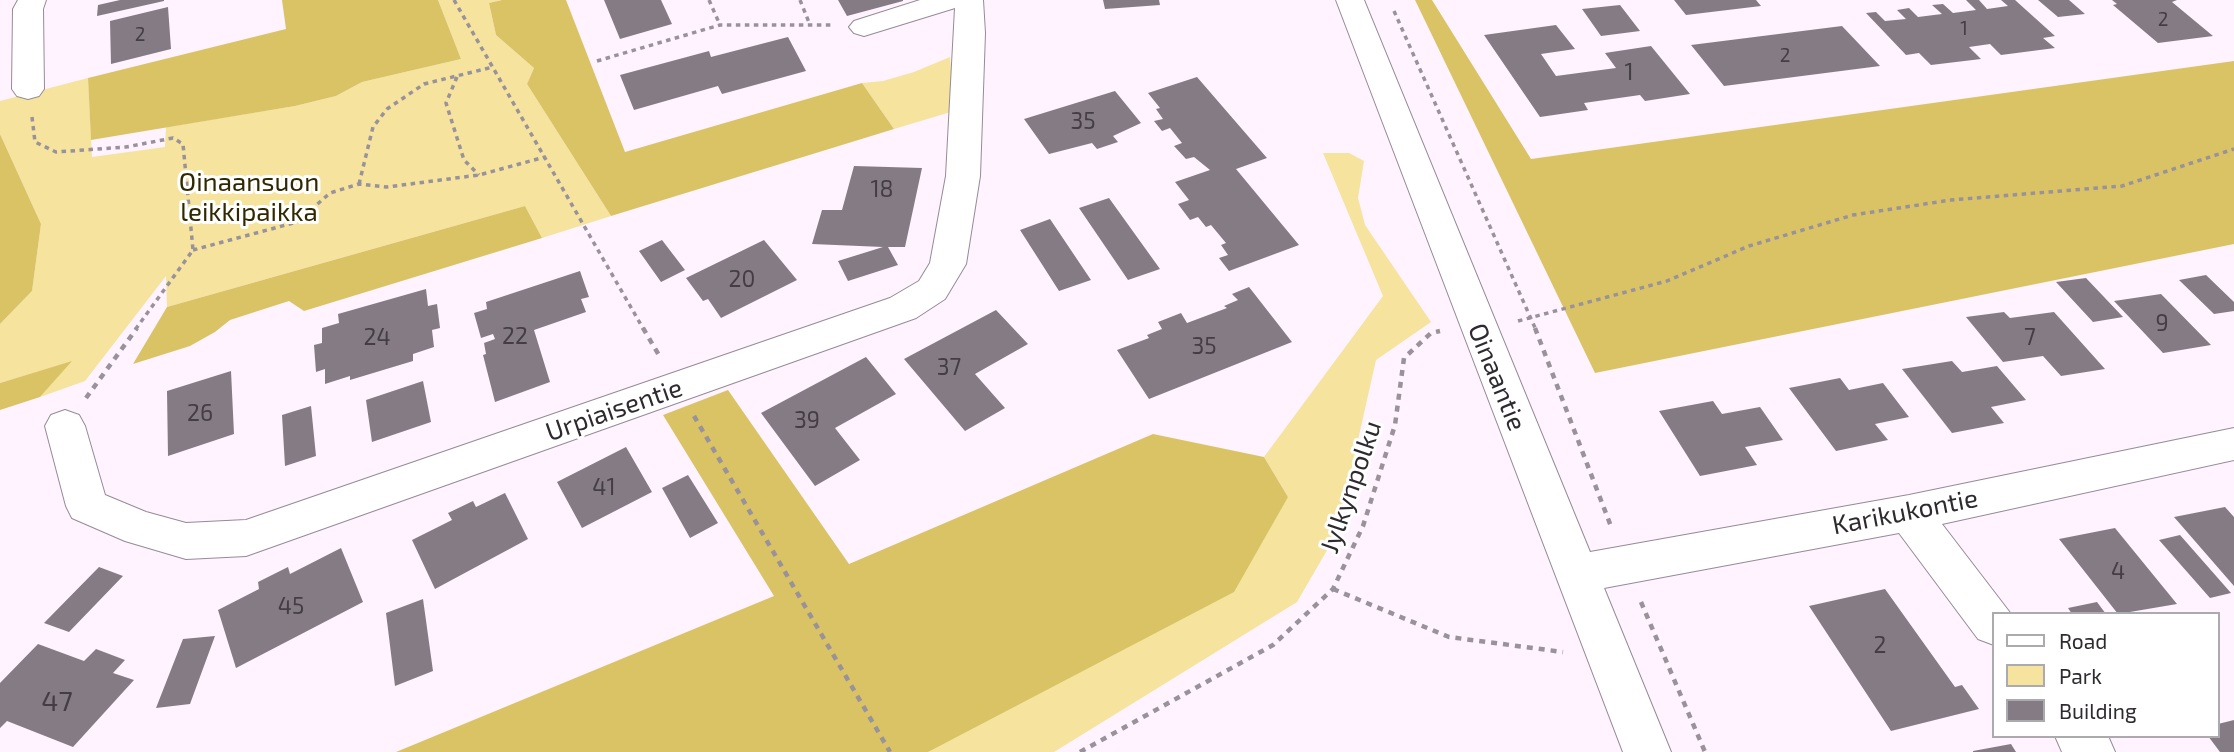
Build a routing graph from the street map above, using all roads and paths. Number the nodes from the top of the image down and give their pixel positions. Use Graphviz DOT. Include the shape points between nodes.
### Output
graph roads {
  1 [pos="32,0"];
  2 [pos="454,0"];
  3 [pos="709,0"];
  4 [pos="800,0"];
  5 [pos="950,0"];
  6 [pos="969,0"];
  7 [pos="1349,0"];
  8 [pos="1390,0"];
  9 [pos="720,25"];
  10 [pos="810,25"];
  11 [pos="864,27"];
  12 [pos="597,61"];
  13 [pos="493,66"];
  14 [pos="458,76"];
  15 [pos="29,89"];
  16 [pos="2234,149"];
  17 [pos="545,157"];
  18 [pos="479,175"];
  19 [pos="359,184"];
  20 [pos="193,250"];
  21 [pos="1532,319"];
  22 [pos="1476,325"];
  23 [pos="677,387"];
  24 [pos="65,426"];
  25 [pos="2234,444"];
  26 [pos="1909,513"];
  27 [pos="1625,565"];
  28 [pos="1575,574"];
  29 [pos="1333,589"];
  30 [pos="1993,624"];
  31 [pos="1662,651"];
  32 [pos="1611,658"];
  33 [pos="890,752"];
  34 [pos="1080,752"];
  35 [pos="1647,752"];
  36 [pos="1705,752"];
  1 -- 15 [label="street" via="28,9"];
  2 -- 13 [label="path"];
  3 -- 9 [label="path"];
  4 -- 10 [label="path"];
  5 -- 11 [label="street"];
  6 -- 23 [label="street, Urpiaisentie" via="963,176 948,264 932,290 902,308"];
  7 -- 22 [label="street, Oinaantie"];
  8 -- 21 [label="path"];
  9 -- 10 [label="path"];
  9 -- 12 [label="path"];
  10 -- 11 [label="path"];
  13 -- 14 [label="path"];
  13 -- 17 [label="path"];
  14 -- 18 [label="path" via="446,103 464,160"];
  14 -- 19 [label="path" via="424,85 387,108 373,127"];
  15 -- 20 [label="path" via="35,142 56,152 173,138 183,144"];
  16 -- 21 [label="path, Jylkynpolku" via="2122,186 1951,200 1853,215 1749,246 1667,281"];
  17 -- 18 [label="path"];
  17 -- 23 [label="path"];
  18 -- 19 [label="path" via="387,187"];
  19 -- 20 [label="path" via="330,193 297,222"];
  20 -- 24 [label="path"];
  21 -- 22 [label="path, Jylkynpolku"];
  21 -- 27 [label="path"];
  22 -- 28 [label="street, Oinaantie"];
  22 -- 29 [label="path, Jylkynpolku" via="1431,332 1404,358 1395,425 1367,514"];
  23 -- 24 [label="street, Urpiaisentie" via="246,538 186,541 88,506"];
  23 -- 33 [label="path"];
  25 -- 26 [label="street, Karikukontie"];
  26 -- 27 [label="street, Karikukontie"];
  26 -- 30 [label="street"];
  27 -- 28 [label="street, Karikukontie"];
  27 -- 31 [label="path"];
  28 -- 32 [label="street, Oinaantie"];
  29 -- 32 [label="path" via="1449,637"];
  29 -- 34 [label="path, Jylkynpolku" via="1273,645"];
  31 -- 32 [label="path"];
  31 -- 36 [label="path"];
  32 -- 35 [label="street, Oinaantie"];
}
